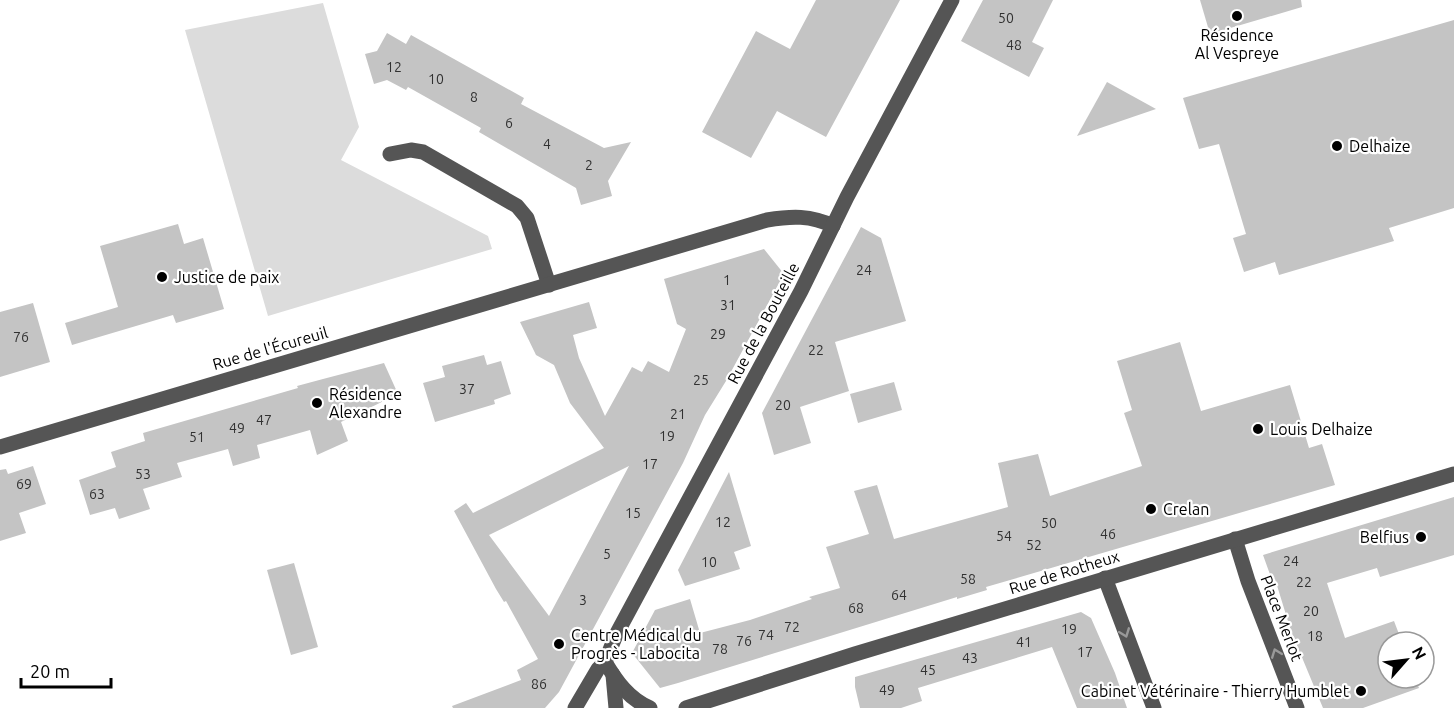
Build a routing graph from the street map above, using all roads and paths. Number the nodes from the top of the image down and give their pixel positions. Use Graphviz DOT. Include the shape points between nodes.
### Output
graph roads {
  1 [pos="952,0"];
  2 [pos="390,154"];
  3 [pos="833,226"];
  4 [pos="549,285"];
  5 [pos="0,447"];
  6 [pos="1454,474"];
  7 [pos="1235,539"];
  8 [pos="1105,578"];
  9 [pos="609,669"];
  10 [pos="587,688"];
  11 [pos="575,708"];
  12 [pos="586,708"];
  13 [pos="616,708"];
  14 [pos="650,708"];
  15 [pos="686,708"];
  16 [pos="1154,708"];
  17 [pos="1297,708"];
  1 -- 3 [label="street, Rue de la Bouteille"];
  2 -- 4 [label="street" via="423,152 517,206 527,218"];
  3 -- 4 [label="street, Rue de l'Écureuil" via="807,217 767,220"];
  3 -- 9 [label="street, Rue de la Bouteille" via="616,635"];
  4 -- 5 [label="street, Rue de l'Écureuil"];
  6 -- 7 [label="street, Rue de Rotheux"];
  7 -- 8 [label="street, Rue de Rotheux"];
  17 -- 7 [label="street, Place Merlot, one-way"];
  8 -- 15 [label="street, Rue de Rotheux"];
  8 -- 16 [label="street, one-way"];
  9 -- 10 [label="street, Rue de la Bouteille" via="598,669"];
  9 -- 13 [label="street, Rue de la Bouteille"];
  9 -- 14 [label="street" via="632,697"];
  10 -- 11 [label="street, Rue de la Bouteille"];
  10 -- 12 [label="street"];
}
